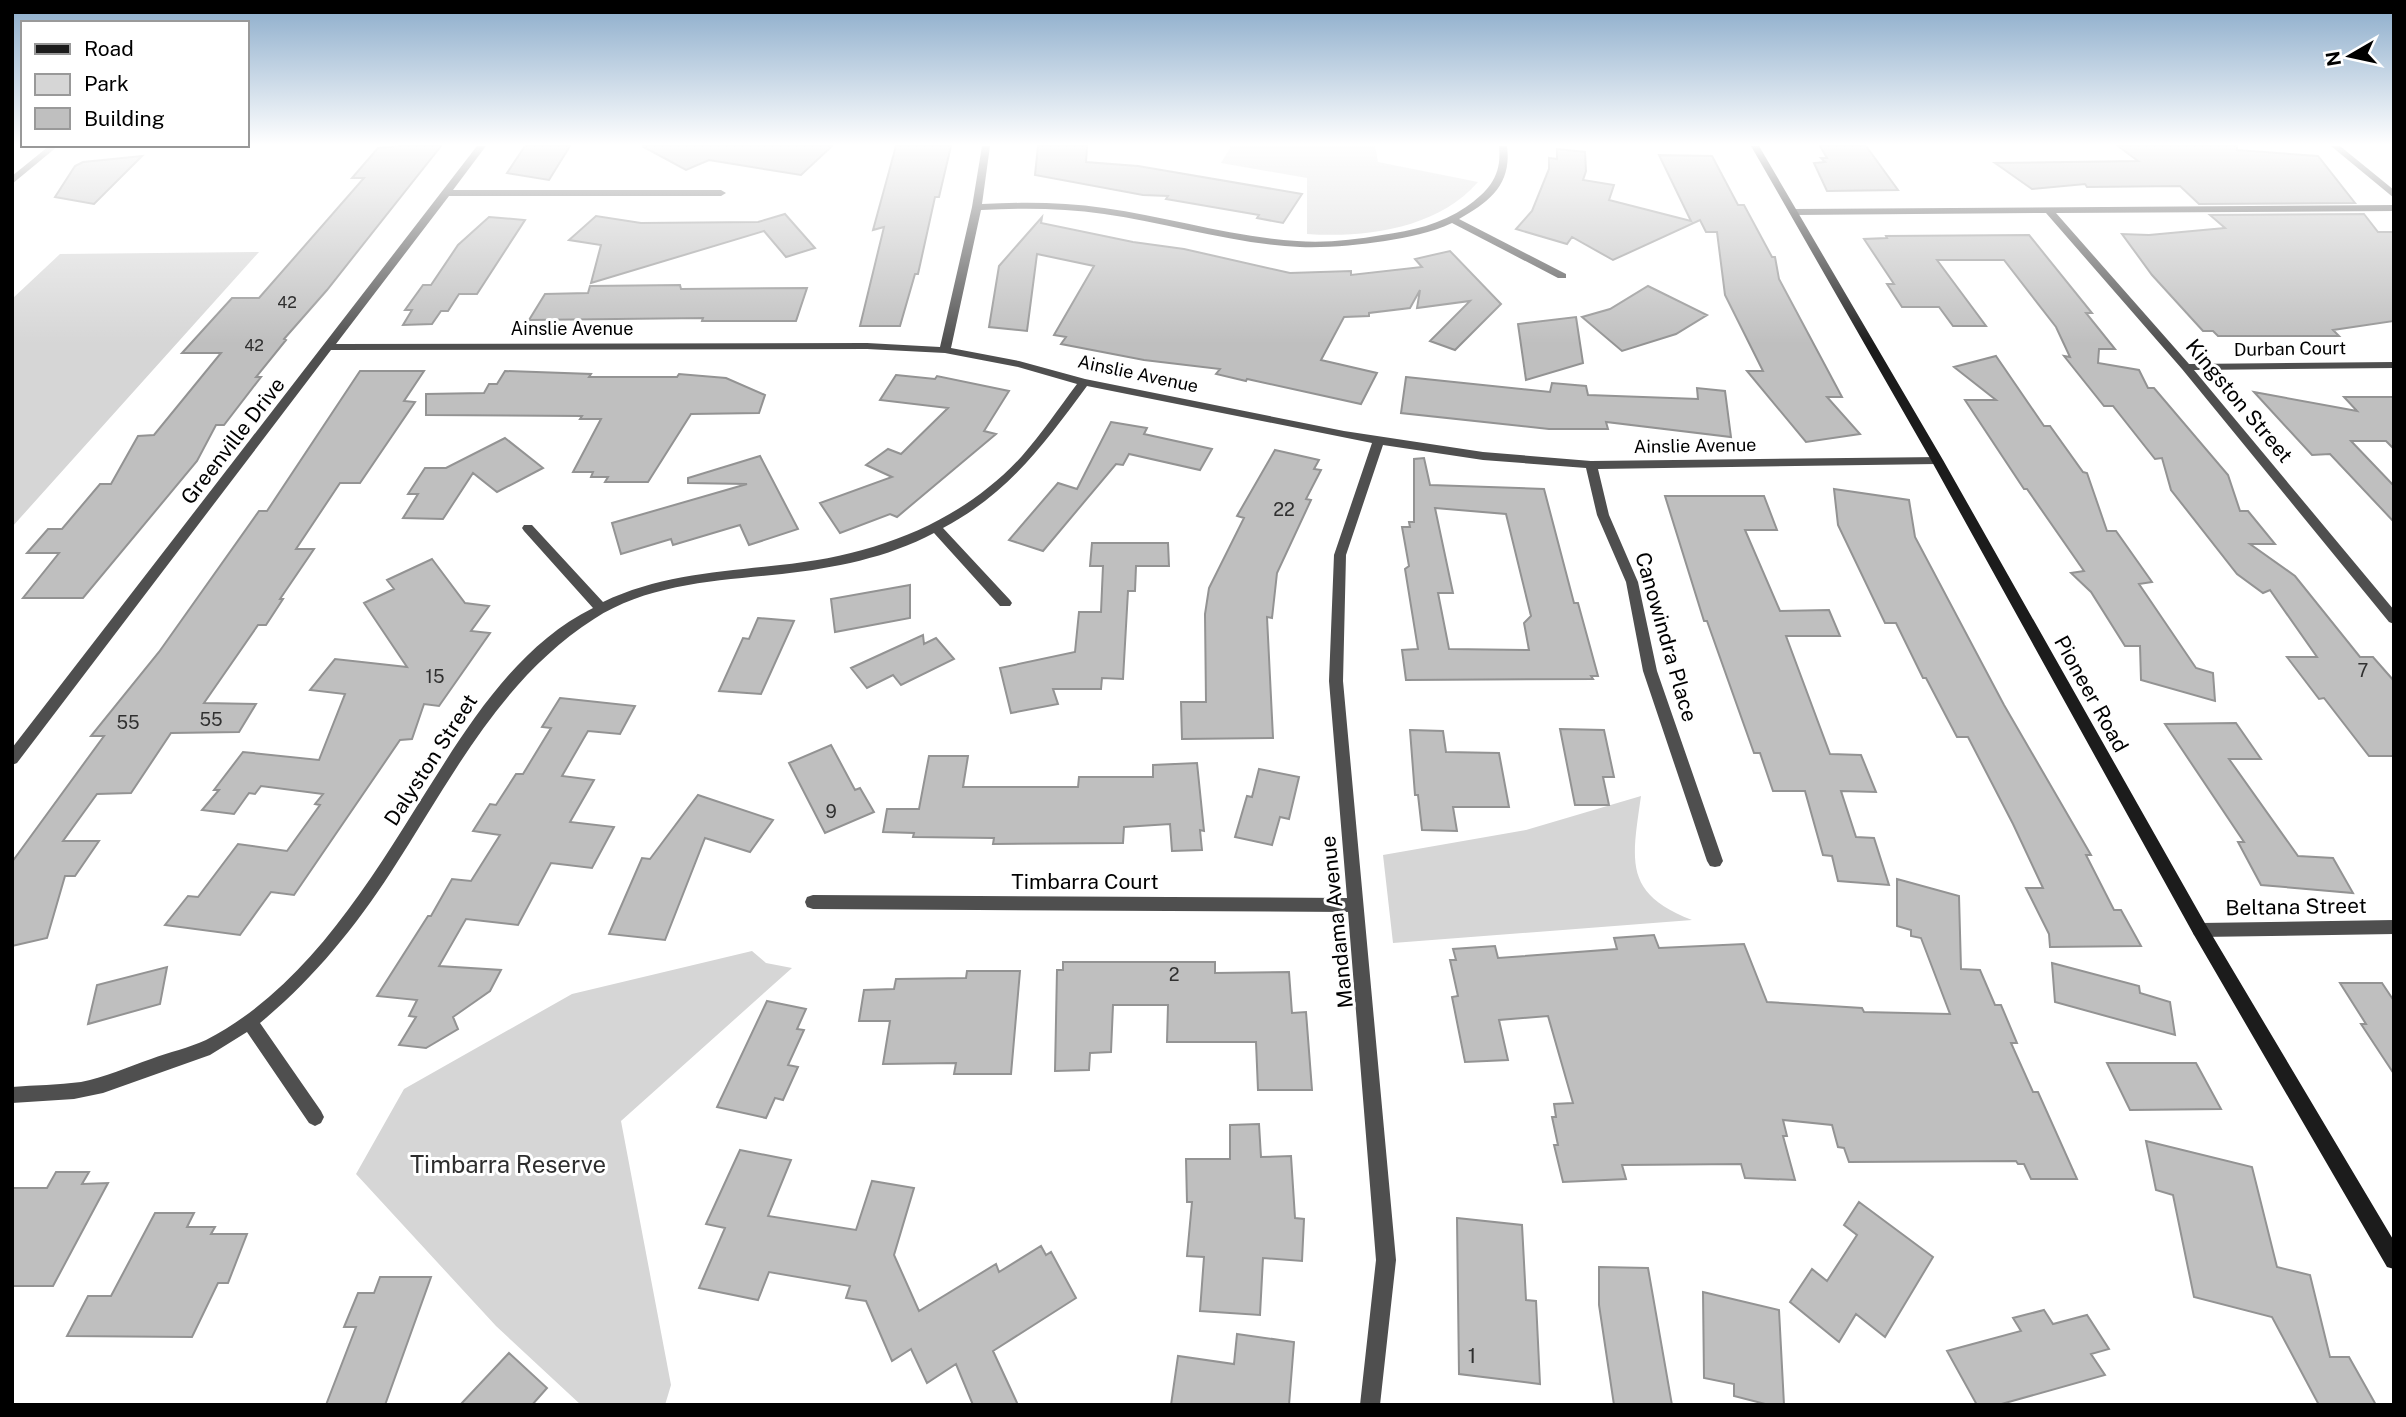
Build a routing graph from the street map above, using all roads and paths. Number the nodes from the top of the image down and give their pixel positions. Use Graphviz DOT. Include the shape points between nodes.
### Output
graph roads {
  1 [pos="434,212"];
  2 [pos="976,212"];
  3 [pos="1105,212"];
  4 [pos="1464,212"];
  5 [pos="1794,212"];
  6 [pos="2050,212"];
  7 [pos="1454,220"];
  8 [pos="1562,276"];
  9 [pos="330,347"];
  10 [pos="945,350"];
  11 [pos="2394,365"];
  12 [pos="2186,367"];
  13 [pos="1084,382"];
  14 [pos="1379,440"];
  15 [pos="1937,460"];
  16 [pos="1591,465"];
  17 [pos="936,527"];
  18 [pos="528,528"];
  19 [pos="1005,603"];
  20 [pos="2387,603"];
  21 [pos="600,607"];
  22 [pos="2394,619"];
  23 [pos="12,759"];
  24 [pos="1715,861"];
  25 [pos="813,902"];
  26 [pos="1356,905"];
  27 [pos="2394,927"];
  28 [pos="2200,930"];
  29 [pos="249,1021"];
  30 [pos="12,1095"];
  31 [pos="315,1117"];
  32 [pos="2394,1260"];
  33 [pos="1370,1405"];
  1 -- 9 [label="street, Greenville Drive"];
  2 -- 10 [label="street"];
  3 -- 7 [label="street" via="1298,244 1376,239"];
  4 -- 7 [label="street"];
  5 -- 15 [label="main road, Pioneer Road"];
  6 -- 12 [label="street, Kingston Street"];
  7 -- 8 [label="street"];
  9 -- 10 [label="street, Ainslie Avenue" via="867,346"];
  9 -- 23 [label="street, Greenville Drive"];
  10 -- 13 [label="street, Ainslie Avenue"];
  11 -- 12 [label="street, Durban Court"];
  12 -- 20 [label="street, Kingston Street"];
  13 -- 14 [label="street, Ainslie Avenue"];
  13 -- 17 [label="street, Dalyston Street" via="1019,466 979,501"];
  14 -- 16 [label="street, Ainslie Avenue" via="1483,456"];
  14 -- 26 [label="street, Mandama Avenue" via="1340,555 1336,681"];
  15 -- 16 [label="street, Ainslie Avenue"];
  15 -- 28 [label="main road, Pioneer Road"];
  16 -- 24 [label="street, Canowindra Place" via="1603,515 1632,582 1650,671"];
  17 -- 19 [label="street"];
  17 -- 21 [label="street, Dalyston Street" via="884,550 822,565 670,582"];
  18 -- 21 [label="street"];
  20 -- 22 [label="street, Kingston Street"];
  21 -- 29 [label="street, Dalyston Street" via="541,650 483,714 343,930 304,975"];
  25 -- 26 [label="street, Timbarra Court"];
  26 -- 33 [label="street, Mandama Avenue" via="1386,1259"];
  27 -- 28 [label="street, Beltana Street"];
  28 -- 32 [label="main road, Pioneer Road"];
  29 -- 30 [label="street, Dalyston Street" via="214,1045 91,1088"];
  29 -- 31 [label="street"];
}
